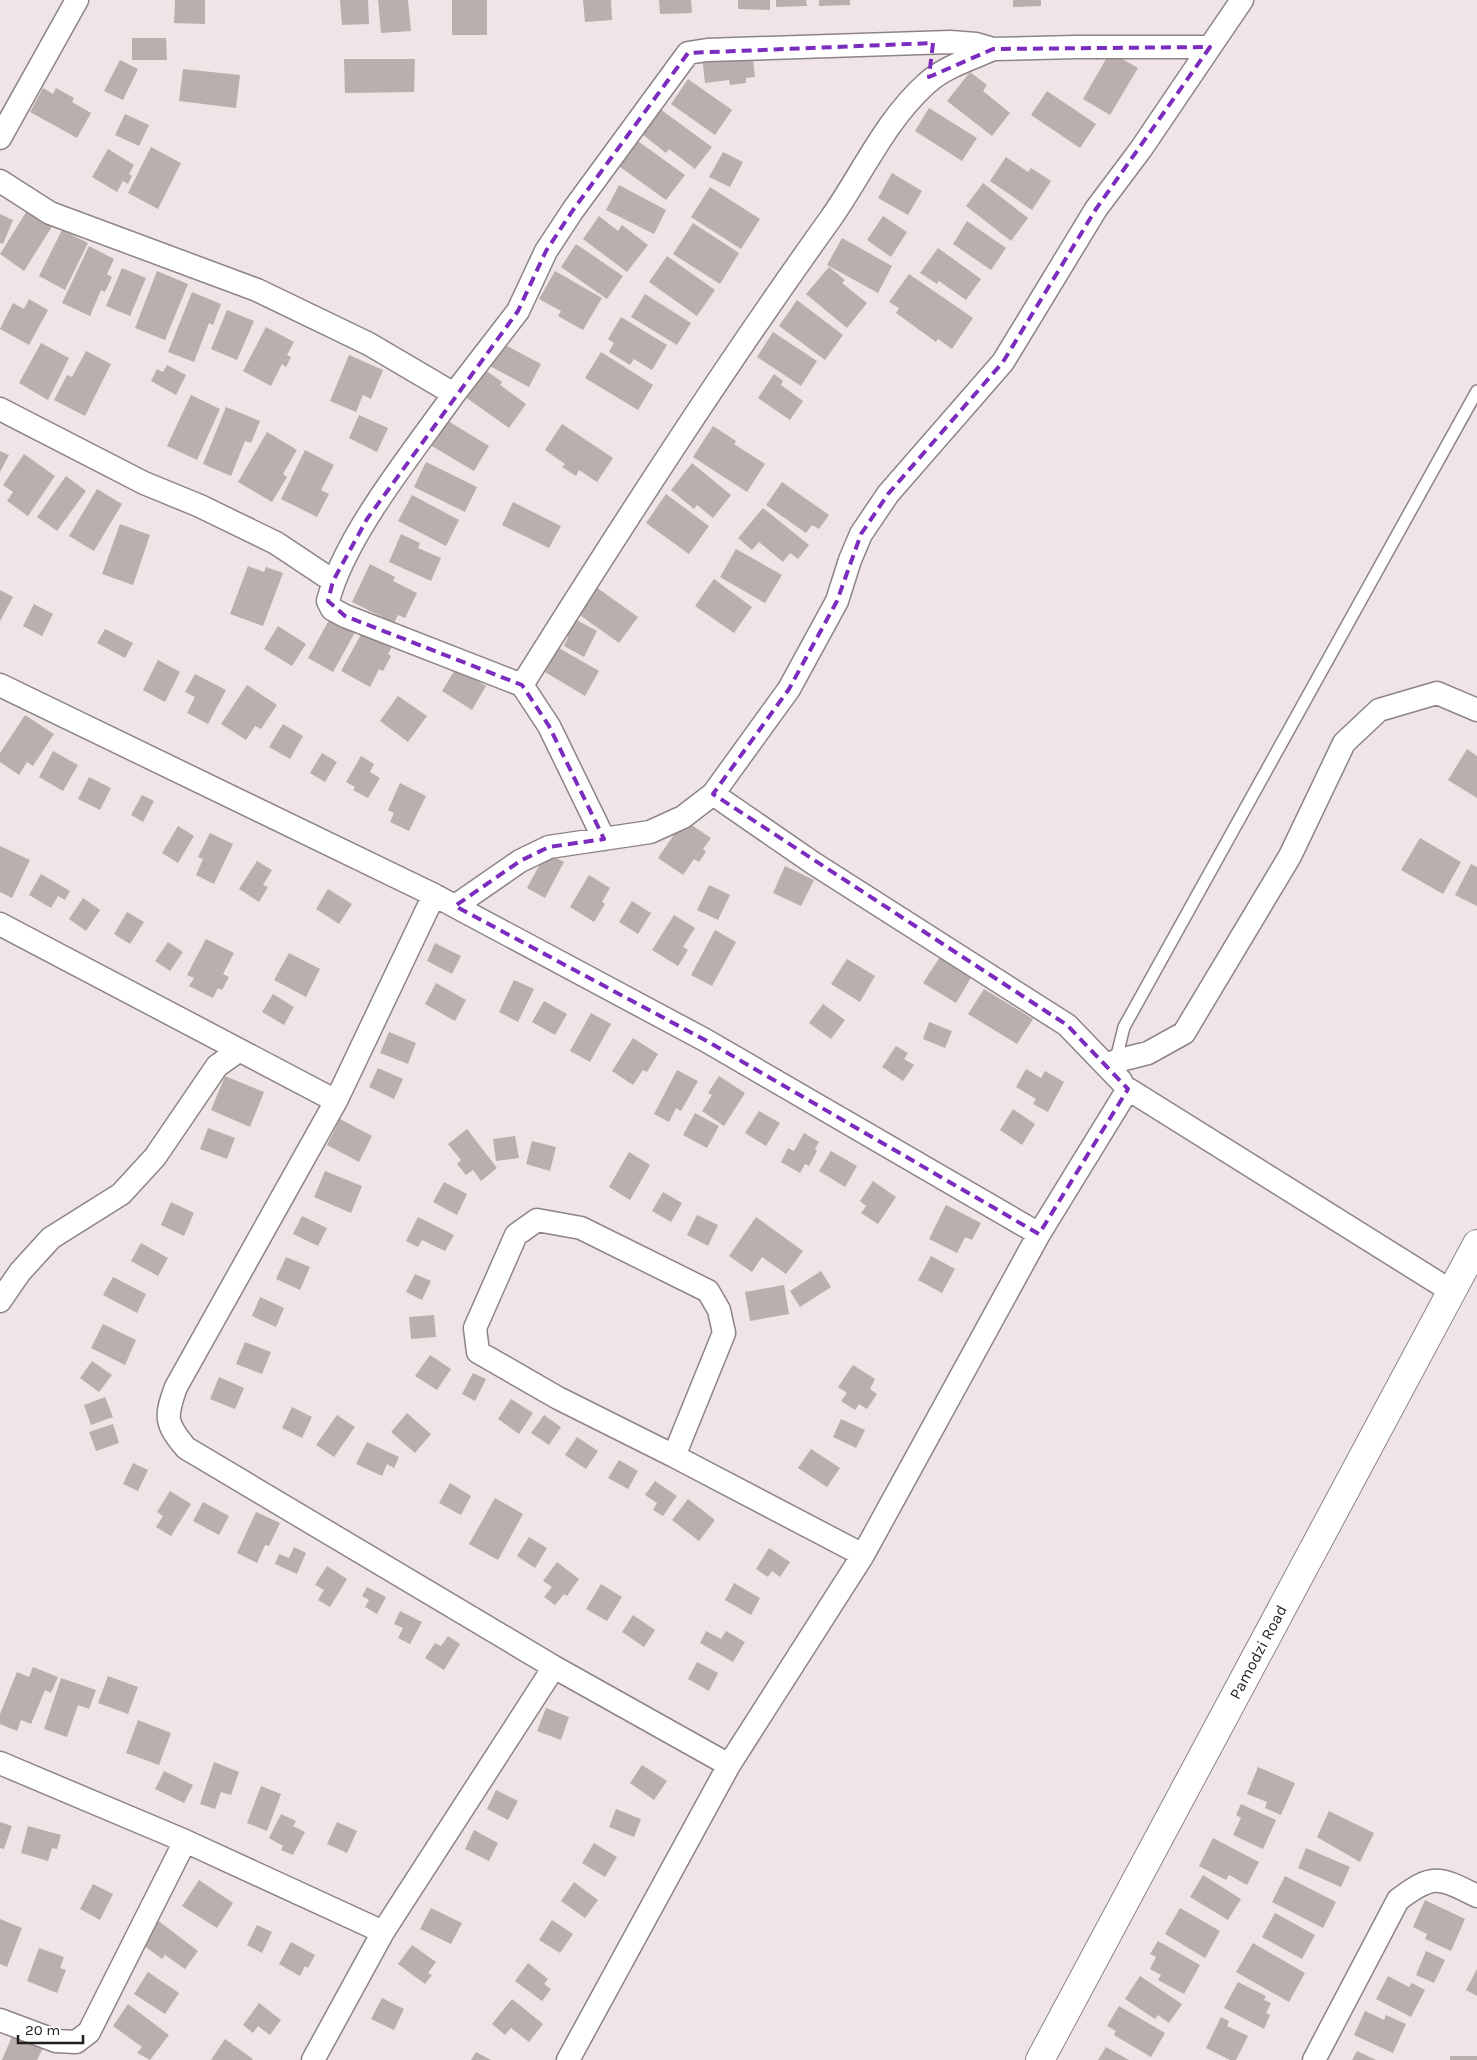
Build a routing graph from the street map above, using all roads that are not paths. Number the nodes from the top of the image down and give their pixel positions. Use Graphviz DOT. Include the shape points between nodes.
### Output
graph roads {
  1 [pos="1242,0"];
  2 [pos="71,3"];
  3 [pos="933,43"];
  4 [pos="1210,47"];
  5 [pos="993,49"];
  6 [pos="926,84"];
  7 [pos="0,138"];
  8 [pos="0,181"];
  9 [pos="1477,391"];
  10 [pos="454,394"];
  11 [pos="0,409"];
  12 [pos="333,581"];
  13 [pos="0,685"];
  14 [pos="522,685"];
  15 [pos="1477,710"];
  16 [pos="713,794"];
  17 [pos="604,839"];
  18 [pos="434,895"];
  19 [pos="455,906"];
  20 [pos="0,924"];
  21 [pos="238,1052"];
  22 [pos="1114,1067"];
  23 [pos="1128,1089"];
  24 [pos="336,1102"];
  25 [pos="1039,1234"];
  26 [pos="1477,1244"];
  27 [pos="1451,1291"];
  28 [pos="0,1301"];
  29 [pos="674,1456"];
  30 [pos="863,1555"];
  31 [pos="554,1667"];
  32 [pos="0,1763"];
  33 [pos="729,1765"];
  34 [pos="185,1840"];
  35 [pos="1477,1896"];
  36 [pos="383,1932"];
  37 [pos="0,2020"];
  38 [pos="313,2060"];
  39 [pos="568,2060"];
  40 [pos="1040,2060"];
  41 [pos="1314,2060"];
  1 -- 4 [label="street"];
  2 -- 7 [label="street"];
  3 -- 5 [label="street" via="976,44"];
  3 -- 6 [label="street"];
  3 -- 10 [label="street" via="688,53 573,210 546,251 518,311"];
  4 -- 5 [label="street"];
  4 -- 16 [label="street" via="1141,150 1096,209 1003,362 888,494 861,534 837,601 789,689"];
  5 -- 6 [label="street" via="944,70"];
  6 -- 14 [label="street" via="884,133 855,184 722,371"];
  8 -- 10 [label="street" via="50,213 257,290 369,344"];
  9 -- 22 [label="lane" via="1124,1027"];
  10 -- 12 [label="street" via="367,519"];
  11 -- 12 [label="street" via="144,484 200,506 276,543"];
  12 -- 14 [label="street" via="328,602 332,609"];
  13 -- 18 [label="street"];
  14 -- 17 [label="street" via="549,726"];
  15 -- 22 [label="street" via="1437,692 1380,710 1344,743 1290,856 1184,1033"];
  16 -- 17 [label="street" via="683,818 650,832"];
  16 -- 22 [label="street" via="813,863 1067,1025"];
  17 -- 19 [label="street" via="549,847 520,861"];
  18 -- 19 [label="street"];
  18 -- 24 [label="street"];
  19 -- 25 [label="street" via="705,1040"];
  20 -- 21 [label="street"];
  21 -- 24 [label="street"];
  21 -- 28 [label="street" via="217,1066 166,1141 121,1194 51,1238 20,1272"];
  22 -- 23 [label="street"];
  23 -- 25 [label="street"];
  23 -- 27 [label="street"];
  24 -- 31 [label="street" via="176,1387 167,1411 172,1431 186,1448"];
  25 -- 30 [label="street"];
  26 -- 27 [label="street, Pamodzi Road"];
  27 -- 40 [label="street, Pamodzi Road"];
  29 -- 29 [label="street" via="558,1398 478,1352 475,1328 516,1235 537,1220 581,1228 708,1291 719,1310 724,1333"];
  29 -- 30 [label="street"];
  30 -- 33 [label="street"];
  31 -- 33 [label="street"];
  31 -- 36 [label="street"];
  32 -- 34 [label="street"];
  33 -- 39 [label="street"];
  34 -- 36 [label="street"];
  34 -- 37 [label="street" via="89,2032 76,2042 56,2041"];
  35 -- 41 [label="street" via="1445,1880 1419,1884 1398,1900"];
  36 -- 38 [label="street"];
}
